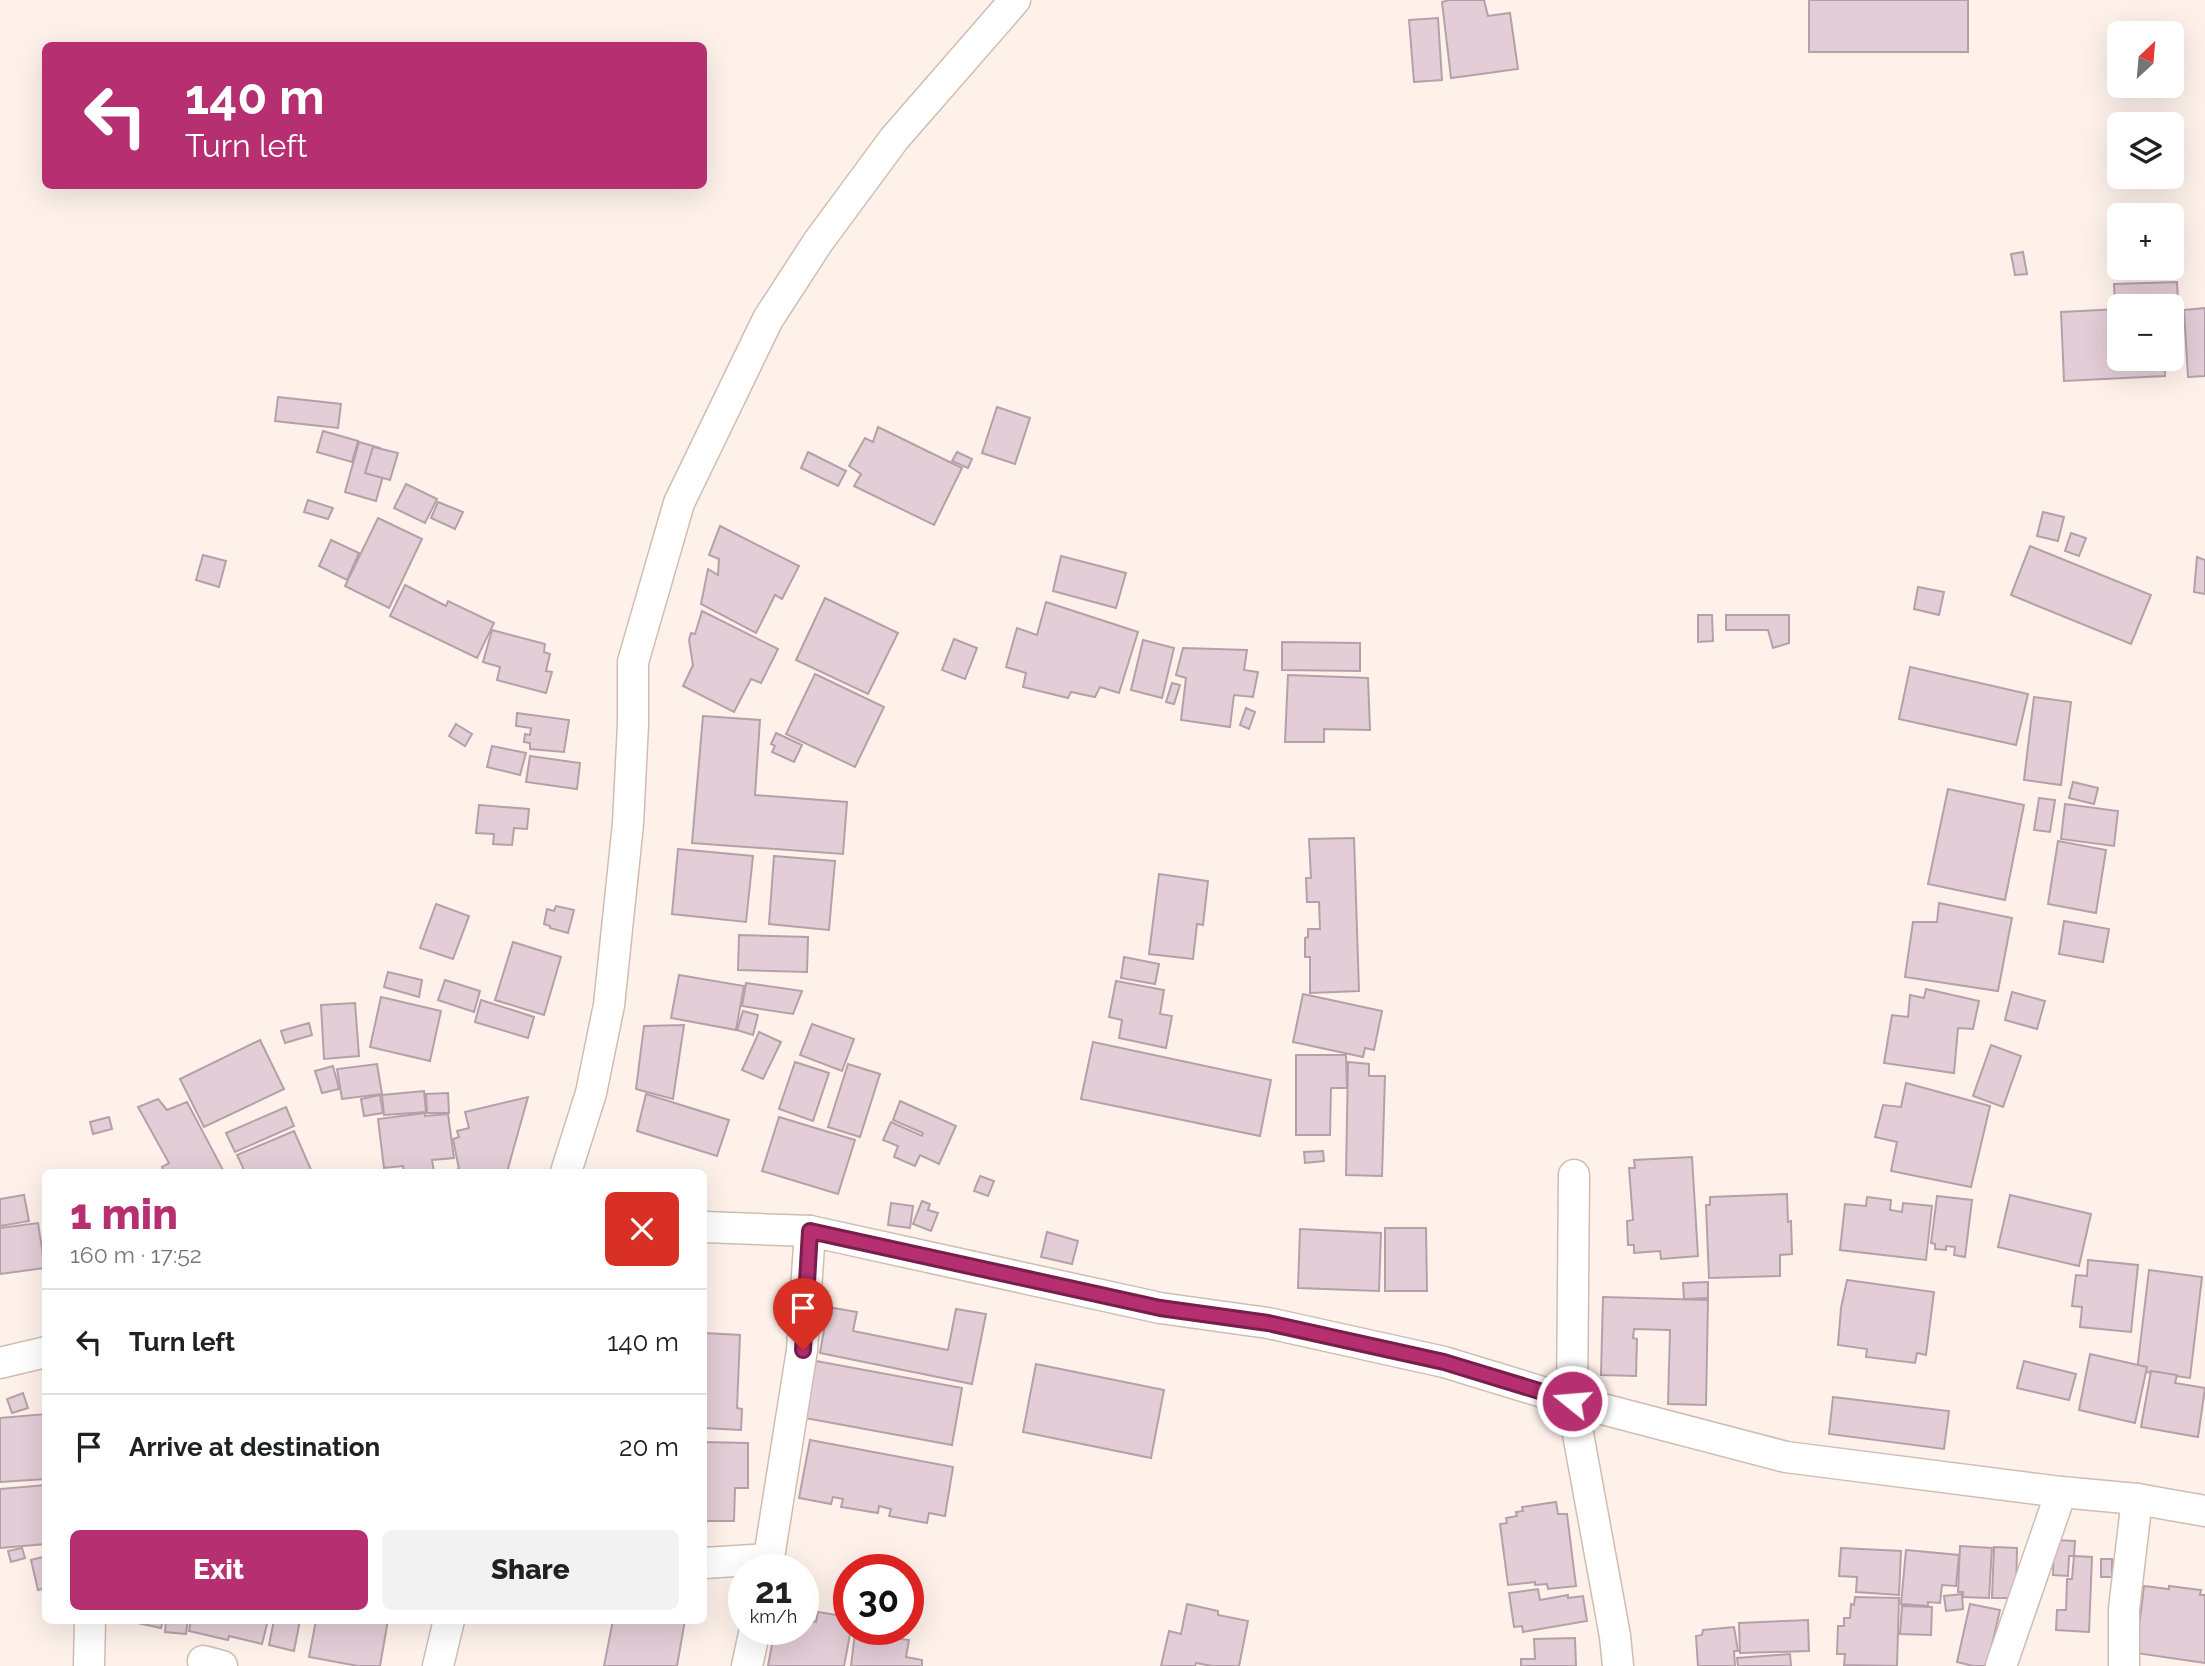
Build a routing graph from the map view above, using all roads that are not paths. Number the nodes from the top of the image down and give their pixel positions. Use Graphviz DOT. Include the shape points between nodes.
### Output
graph roads {
  1 [pos="1014,0"];
  2 [pos="567,1169"];
  3 [pos="1574,1175"];
  4 [pos="707,1227"];
  5 [pos="810,1231"];
  6 [pos="42,1353"];
  7 [pos="0,1363"];
  8 [pos="1572,1401"];
  9 [pos="2061,1492"];
  10 [pos="2137,1499"];
  11 [pos="2205,1511"];
  12 [pos="770,1554"];
  13 [pos="707,1563"];
  14 [pos="728,1564"];
  15 [pos="90,1624"];
  16 [pos="448,1624"];
  17 [pos="752,1645"];
  18 [pos="89,1666"];
  19 [pos="438,1666"];
  20 [pos="747,1666"];
  21 [pos="1618,1666"];
  22 [pos="2001,1666"];
  23 [pos="2124,1666"];
  1 -- 2 [label="street" via="894,139 818,242 768,319 679,503 633,662 628,824 609,1005 591,1093"];
  3 -- 8 [label="street"];
  4 -- 5 [label="street"];
  5 -- 8 [label="street" via="1160,1308 1282,1326 1444,1362"];
  5 -- 12 [label="street" via="803,1350"];
  6 -- 7 [label="street"];
  8 -- 9 [label="street" via="1786,1457"];
  8 -- 21 [label="street"];
  9 -- 10 [label="street"];
  9 -- 22 [label="street"];
  10 -- 11 [label="street"];
  10 -- 23 [label="street" via="2124,1609"];
  13 -- 14 [label="street"];
  15 -- 18 [label="street"];
  16 -- 19 [label="street"];
  17 -- 20 [label="street"];
}
